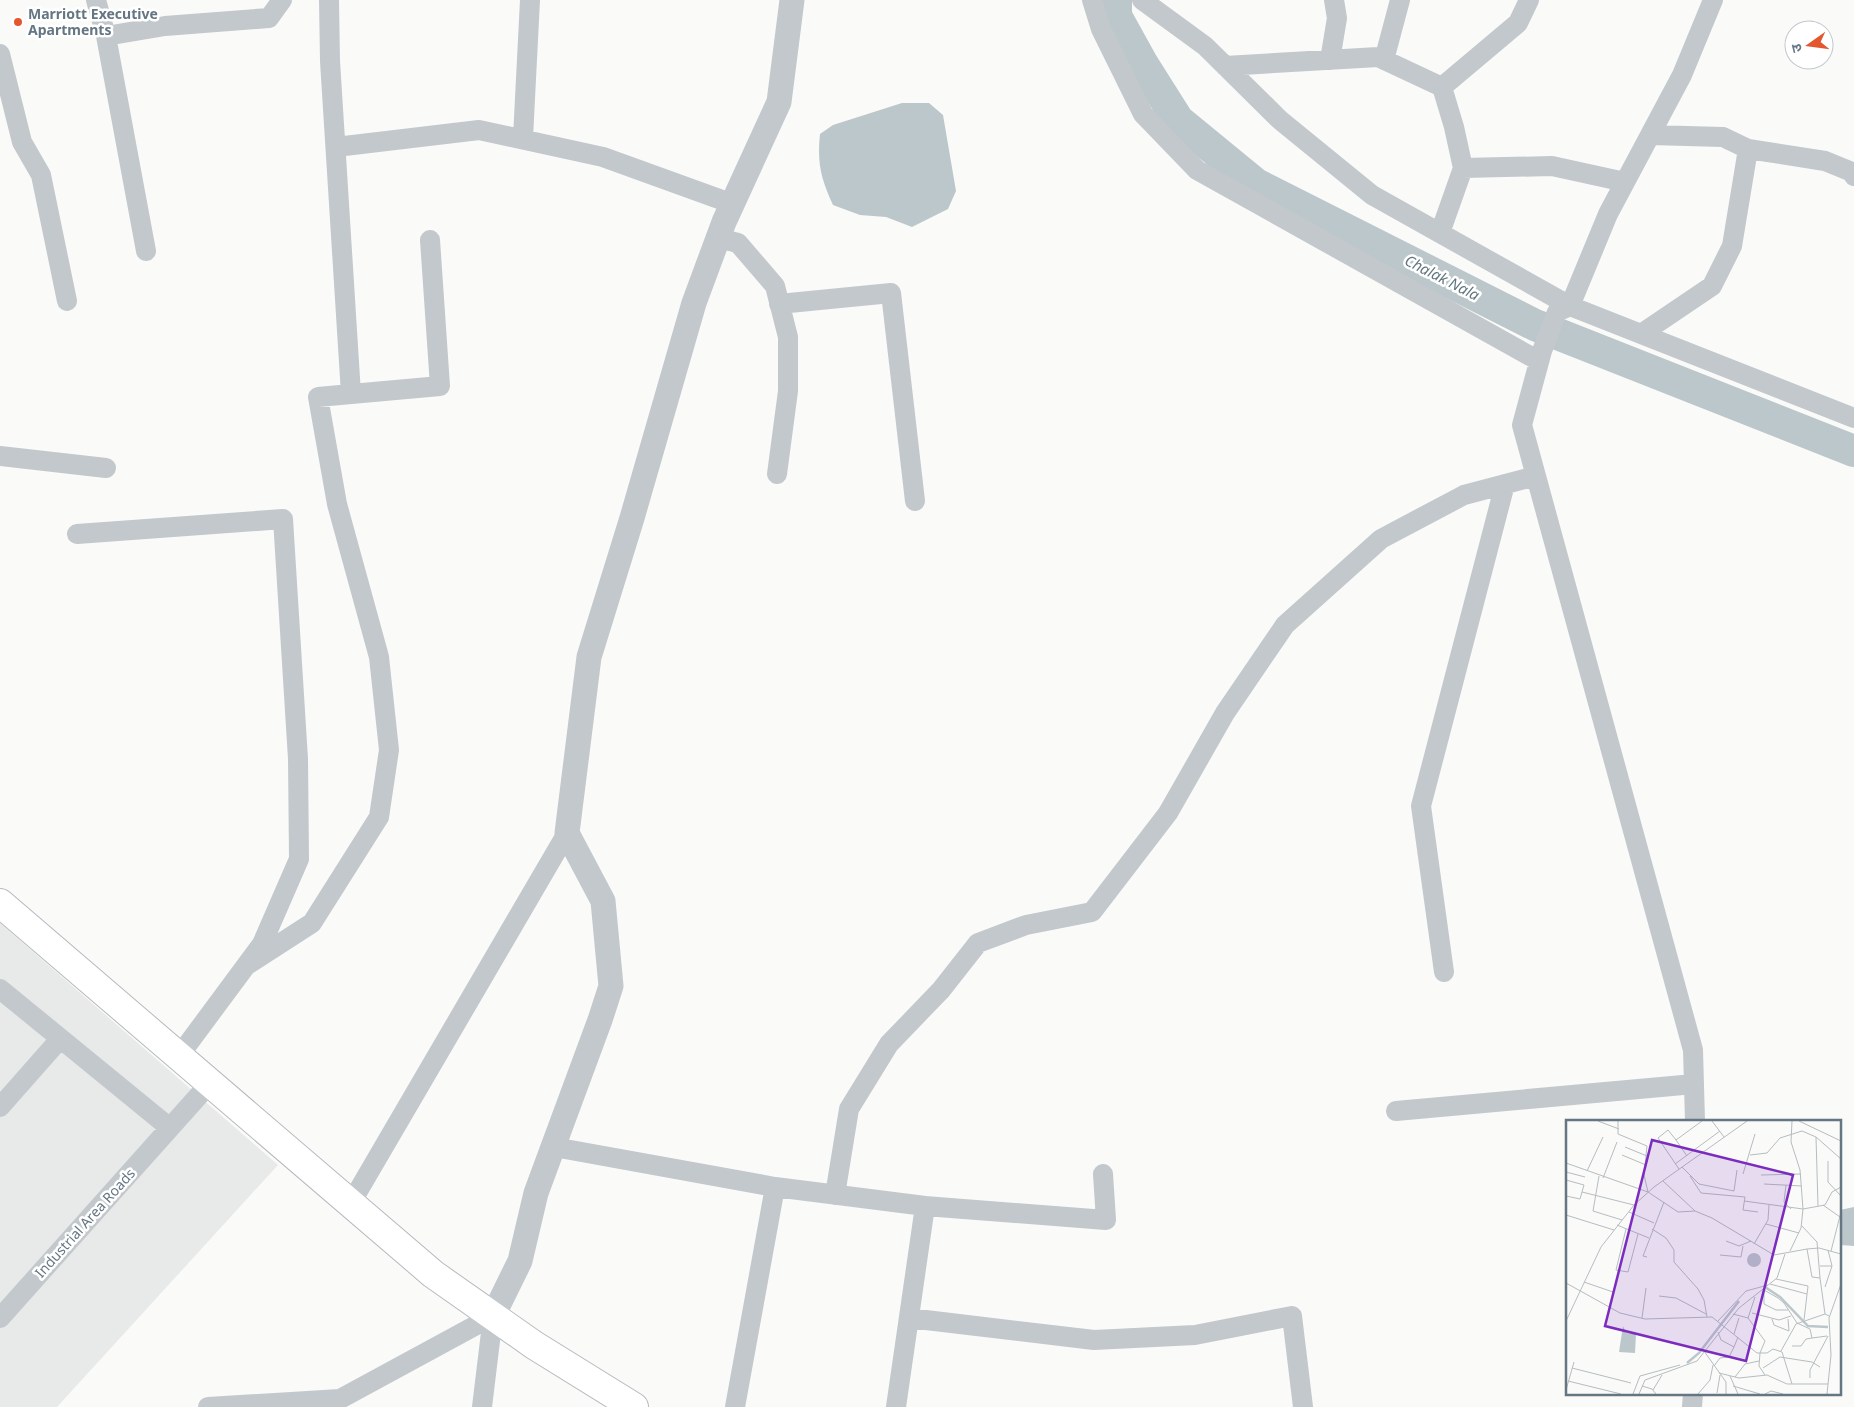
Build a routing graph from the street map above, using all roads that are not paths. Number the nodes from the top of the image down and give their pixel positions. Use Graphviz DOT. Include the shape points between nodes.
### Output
graph roads {
  1 [pos="96,0"];
  2 [pos="282,0"];
  3 [pos="329,0"];
  4 [pos="530,0"];
  5 [pos="792,0"];
  6 [pos="1092,0"];
  7 [pos="1334,0"];
  8 [pos="1400,0"];
  9 [pos="1529,0"];
  10 [pos="1713,0"];
  11 [pos="1148,1"];
  12 [pos="106,36"];
  13 [pos="0,54"];
  14 [pos="1330,60"];
  15 [pos="1384,60"];
  16 [pos="1225,66"];
  17 [pos="1442,87"];
  18 [pos="1650,135"];
  19 [pos="524,138"];
  20 [pos="336,147"];
  21 [pos="1748,148"];
  22 [pos="1463,168"];
  23 [pos="1854,176"];
  24 [pos="1625,182"];
  25 [pos="734,204"];
  26 [pos="1440,233"];
  27 [pos="718,238"];
  28 [pos="430,240"];
  29 [pos="146,251"];
  30 [pos="67,301"];
  31 [pos="779,304"];
  32 [pos="1564,309"];
  33 [pos="1641,334"];
  34 [pos="1541,356"];
  35 [pos="351,394"];
  36 [pos="1854,418"];
  37 [pos="0,456"];
  38 [pos="106,468"];
  39 [pos="777,474"];
  40 [pos="1536,476"];
  41 [pos="1505,484"];
  42 [pos="915,501"];
  43 [pos="77,534"];
  44 [pos="567,833"];
  45 [pos="0,903"];
  46 [pos="247,965"];
  47 [pos="1444,972"];
  48 [pos="0,989"];
  49 [pos="60,1039"];
  50 [pos="179,1056"];
  51 [pos="210,1083"];
  52 [pos="1694,1084"];
  53 [pos="0,1107"];
  54 [pos="1396,1111"];
  55 [pos="1695,1120"];
  56 [pos="170,1128"];
  57 [pos="554,1146"];
  58 [pos="1103,1174"];
  59 [pos="775,1187"];
  60 [pos="835,1195"];
  61 [pos="351,1204"];
  62 [pos="925,1206"];
  63 [pos="493,1316"];
  64 [pos="0,1318"];
  65 [pos="909,1318"];
  66 [pos="1693,1394"];
  67 [pos="245,1406"];
  68 [pos="208,1407"];
  69 [pos="482,1407"];
  70 [pos="634,1407"];
  71 [pos="735,1407"];
  72 [pos="896,1407"];
  73 [pos="1303,1407"];
  74 [pos="1692,1407"];
  1 -- 12 [label="street"];
  2 -- 12 [label="street" via="269,18 165,26"];
  3 -- 20 [label="street"];
  4 -- 19 [label="street"];
  5 -- 25 [label="street" via="779,102"];
  6 -- 34 [label="street" via="1101,29 1143,114 1197,170"];
  7 -- 14 [label="street" via="1336,18"];
  8 -- 15 [label="street"];
  9 -- 17 [label="street" via="1518,22"];
  10 -- 18 [label="street" via="1682,75"];
  11 -- 16 [label="street"];
  12 -- 29 [label="street"];
  13 -- 30 [label="street" via="22,142 41,175"];
  14 -- 15 [label="street" via="1378,57"];
  14 -- 16 [label="street"];
  15 -- 17 [label="street"];
  16 -- 26 [label="street" via="1280,120 1372,195"];
  17 -- 22 [label="street"];
  18 -- 21 [label="street" via="1723,137"];
  18 -- 24 [label="street"];
  19 -- 20 [label="street" via="479,130"];
  19 -- 25 [label="street" via="603,157"];
  20 -- 35 [label="street"];
  21 -- 23 [label="street" via="1825,161 1852,172"];
  21 -- 33 [label="street" via="1732,246 1712,286"];
  22 -- 24 [label="street" via="1552,166"];
  22 -- 26 [label="street"];
  24 -- 32 [label="street"];
  25 -- 27 [label="street"];
  26 -- 32 [label="street"];
  27 -- 31 [label="street" via="738,243 775,286"];
  27 -- 44 [label="street" via="694,303 589,658"];
  28 -- 35 [label="street" via="440,386"];
  31 -- 39 [label="street" via="788,337 788,391"];
  31 -- 42 [label="street" via="891,294"];
  32 -- 33 [label="street"];
  32 -- 34 [label="street"];
  33 -- 36 [label="street"];
  34 -- 40 [label="street" via="1522,425"];
  35 -- 46 [label="street" via="318,397 337,504 378,657 389,750 378,817 312,923"];
  37 -- 38 [label="street"];
  40 -- 41 [label="street"];
  40 -- 52 [label="street" via="1693,1050"];
  41 -- 47 [label="street" via="1421,806"];
  41 -- 60 [label="street" via="1464,495 1381,539 1284,626 1225,713 1168,813 1092,912 1026,925 978,943 941,990 889,1044 849,1109"];
  43 -- 46 [label="street" via="282,519 298,759 299,859 262,944"];
  44 -- 57 [label="street" via="603,901 611,986"];
  44 -- 61 [label="street"];
  45 -- 50 [label="main road"];
  46 -- 50 [label="street"];
  48 -- 49 [label="street"];
  49 -- 53 [label="street"];
  49 -- 56 [label="street"];
  50 -- 51 [label="main road"];
  51 -- 56 [label="street, Industrial Area Roads"];
  51 -- 61 [label="main road"];
  52 -- 54 [label="street"];
  52 -- 55 [label="street"];
  56 -- 64 [label="street, Industrial Area Roads"];
  57 -- 59 [label="street"];
  57 -- 63 [label="street" via="536,1193 520,1261"];
  58 -- 62 [label="street" via="1106,1220"];
  59 -- 60 [label="street"];
  59 -- 71 [label="street"];
  60 -- 62 [label="street"];
  61 -- 63 [label="main road" via="433,1274"];
  62 -- 65 [label="street"];
  63 -- 67 [label="street" via="340,1399"];
  63 -- 69 [label="street"];
  63 -- 70 [label="main road" via="534,1346"];
  65 -- 72 [label="street"];
  65 -- 73 [label="street" via="1094,1340 1195,1335 1292,1316"];
  66 -- 74 [label="street"];
  67 -- 68 [label="street"];
}
